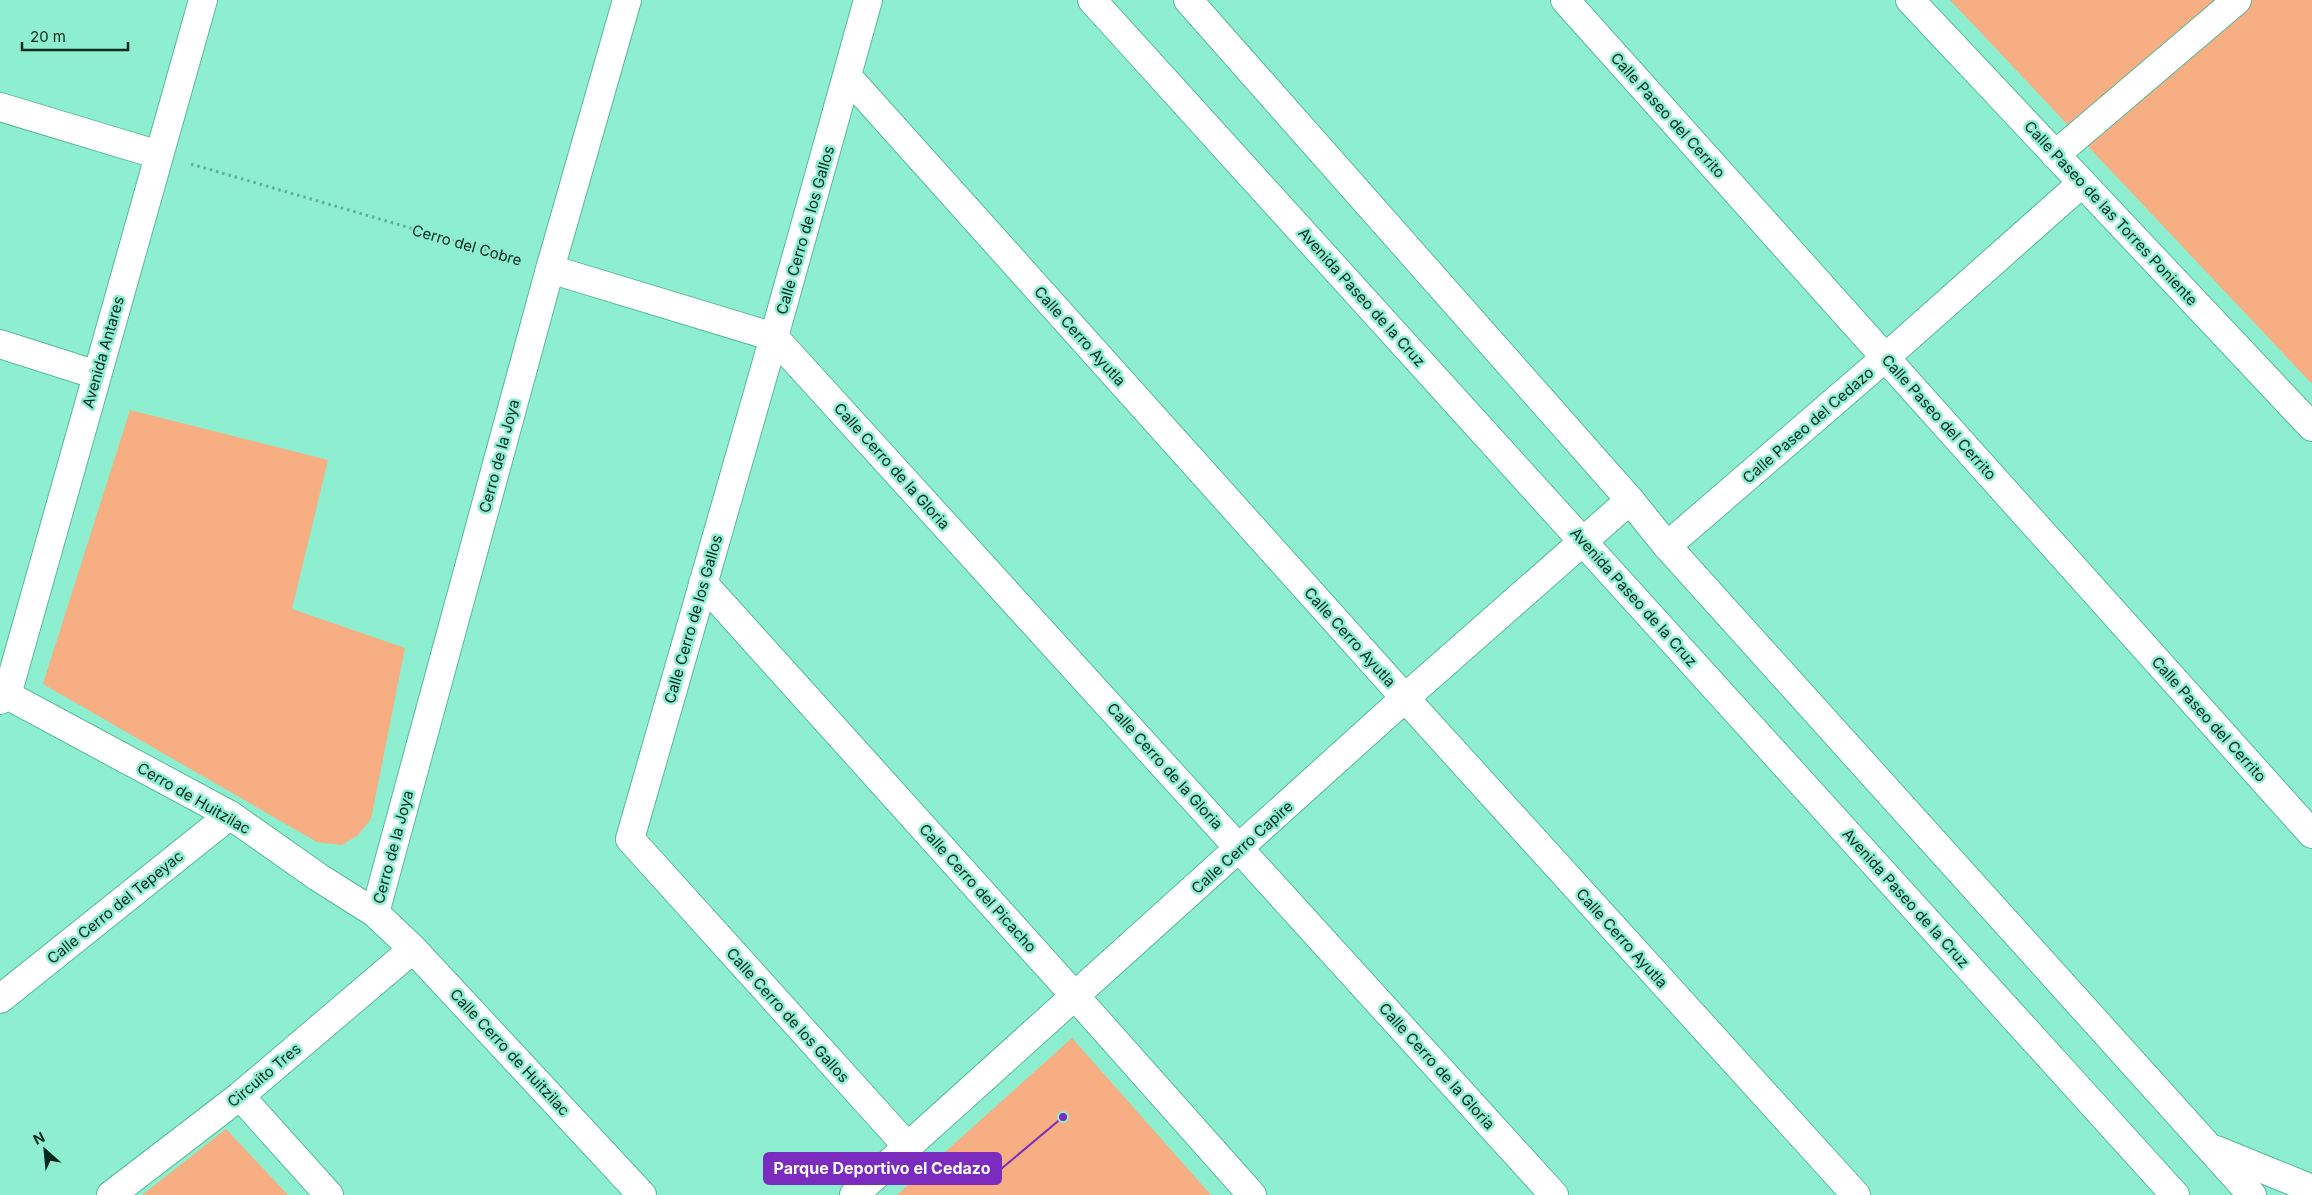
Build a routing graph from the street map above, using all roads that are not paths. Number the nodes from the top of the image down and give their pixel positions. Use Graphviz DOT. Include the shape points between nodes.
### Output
graph roads {
  1 [pos="203,0"];
  2 [pos="627,0"];
  3 [pos="868,0"];
  4 [pos="1092,0"];
  5 [pos="1188,0"];
  6 [pos="1564,0"];
  7 [pos="1910,0"];
  8 [pos="2237,0"];
  9 [pos="848,77"];
  10 [pos="0,107"];
  11 [pos="159,155"];
  12 [pos="2055,155"];
  13 [pos="2082,183"];
  14 [pos="550,269"];
  15 [pos="774,337"];
  16 [pos="0,344"];
  17 [pos="1886,357"];
  18 [pos="97,375"];
  19 [pos="2312,427"];
  20 [pos="1630,500"];
  21 [pos="1583,541"];
  22 [pos="1667,546"];
  23 [pos="703,583"];
  24 [pos="4,698"];
  25 [pos="1405,698"];
  26 [pos="230,815"];
  27 [pos="2312,834"];
  28 [pos="1240,849"];
  29 [pos="374,913"];
  30 [pos="413,948"];
  31 [pos="1076,996"];
  32 [pos="0,999"];
  33 [pos="240,1096"];
  34 [pos="2206,1146"];
  35 [pos="908,1147"];
  36 [pos="2312,1189"];
  37 [pos="2167,1190"];
  38 [pos="111,1195"];
  39 [pos="329,1195"];
  40 [pos="642,1195"];
  41 [pos="854,1195"];
  42 [pos="1252,1195"];
  43 [pos="1554,1195"];
  44 [pos="1856,1195"];
  45 [pos="2252,1195"];
  1 -- 11 [label="street, Avenida Antares"];
  2 -- 14 [label="street, Cerro de la Joya"];
  3 -- 9 [label="street, Calle Cerro de los Gallos"];
  4 -- 21 [label="street, Avenida Paseo de la Cruz"];
  5 -- 20 [label="street"];
  6 -- 17 [label="street, Calle Paseo del Cerrito"];
  7 -- 12 [label="street, Calle Paseo de las Torres Poniente"];
  8 -- 12 [label="street"];
  9 -- 15 [label="street, Calle Cerro de los Gallos"];
  9 -- 25 [label="street, Calle Cerro Ayutla"];
  10 -- 11 [label="street"];
  11 -- 18 [label="street, Avenida Antares"];
  12 -- 13 [label="street, Calle Paseo de las Torres Poniente"];
  13 -- 17 [label="street, Calle Paseo del Cedazo"];
  13 -- 19 [label="street, Calle Paseo de las Torres Poniente"];
  14 -- 15 [label="street"];
  14 -- 29 [label="street, Cerro de la Joya"];
  15 -- 23 [label="street, Calle Cerro de los Gallos"];
  15 -- 28 [label="street, Calle Cerro de la Gloria"];
  16 -- 18 [label="street"];
  17 -- 22 [label="street, Calle Paseo del Cedazo"];
  17 -- 27 [label="street, Calle Paseo del Cerrito"];
  18 -- 24 [label="street, Avenida Antares"];
  20 -- 21 [label="street, Calle Cerro Capire"];
  20 -- 22 [label="street"];
  21 -- 25 [label="street, Calle Cerro Capire"];
  21 -- 37 [label="street, Avenida Paseo de la Cruz"];
  22 -- 34 [label="street"];
  23 -- 31 [label="street, Calle Cerro del Picacho"];
  23 -- 35 [label="street, Calle Cerro de los Gallos" via="630,839"];
  24 -- 26 [label="street, Cerro de Huitzilac"];
  25 -- 28 [label="street, Calle Cerro Capire"];
  25 -- 44 [label="street, Calle Cerro Ayutla"];
  26 -- 29 [label="street, Cerro de Huitzilac"];
  26 -- 32 [label="street, Calle Cerro del Tepeyac"];
  28 -- 31 [label="street, Calle Cerro Capire"];
  28 -- 43 [label="street, Calle Cerro de la Gloria"];
  29 -- 30 [label="street, Calle Cerro de Huitzilac"];
  30 -- 33 [label="street, Circuito Tres"];
  30 -- 40 [label="street, Calle Cerro de Huitzilac"];
  31 -- 35 [label="street, Calle Cerro Capire"];
  31 -- 42 [label="street, Calle Cerro del Picacho"];
  33 -- 38 [label="street, Circuito Tres"];
  33 -- 39 [label="street"];
  34 -- 36 [label="street"];
  34 -- 45 [label="street"];
  35 -- 41 [label="street, Calle Cerro Capire"];
}
